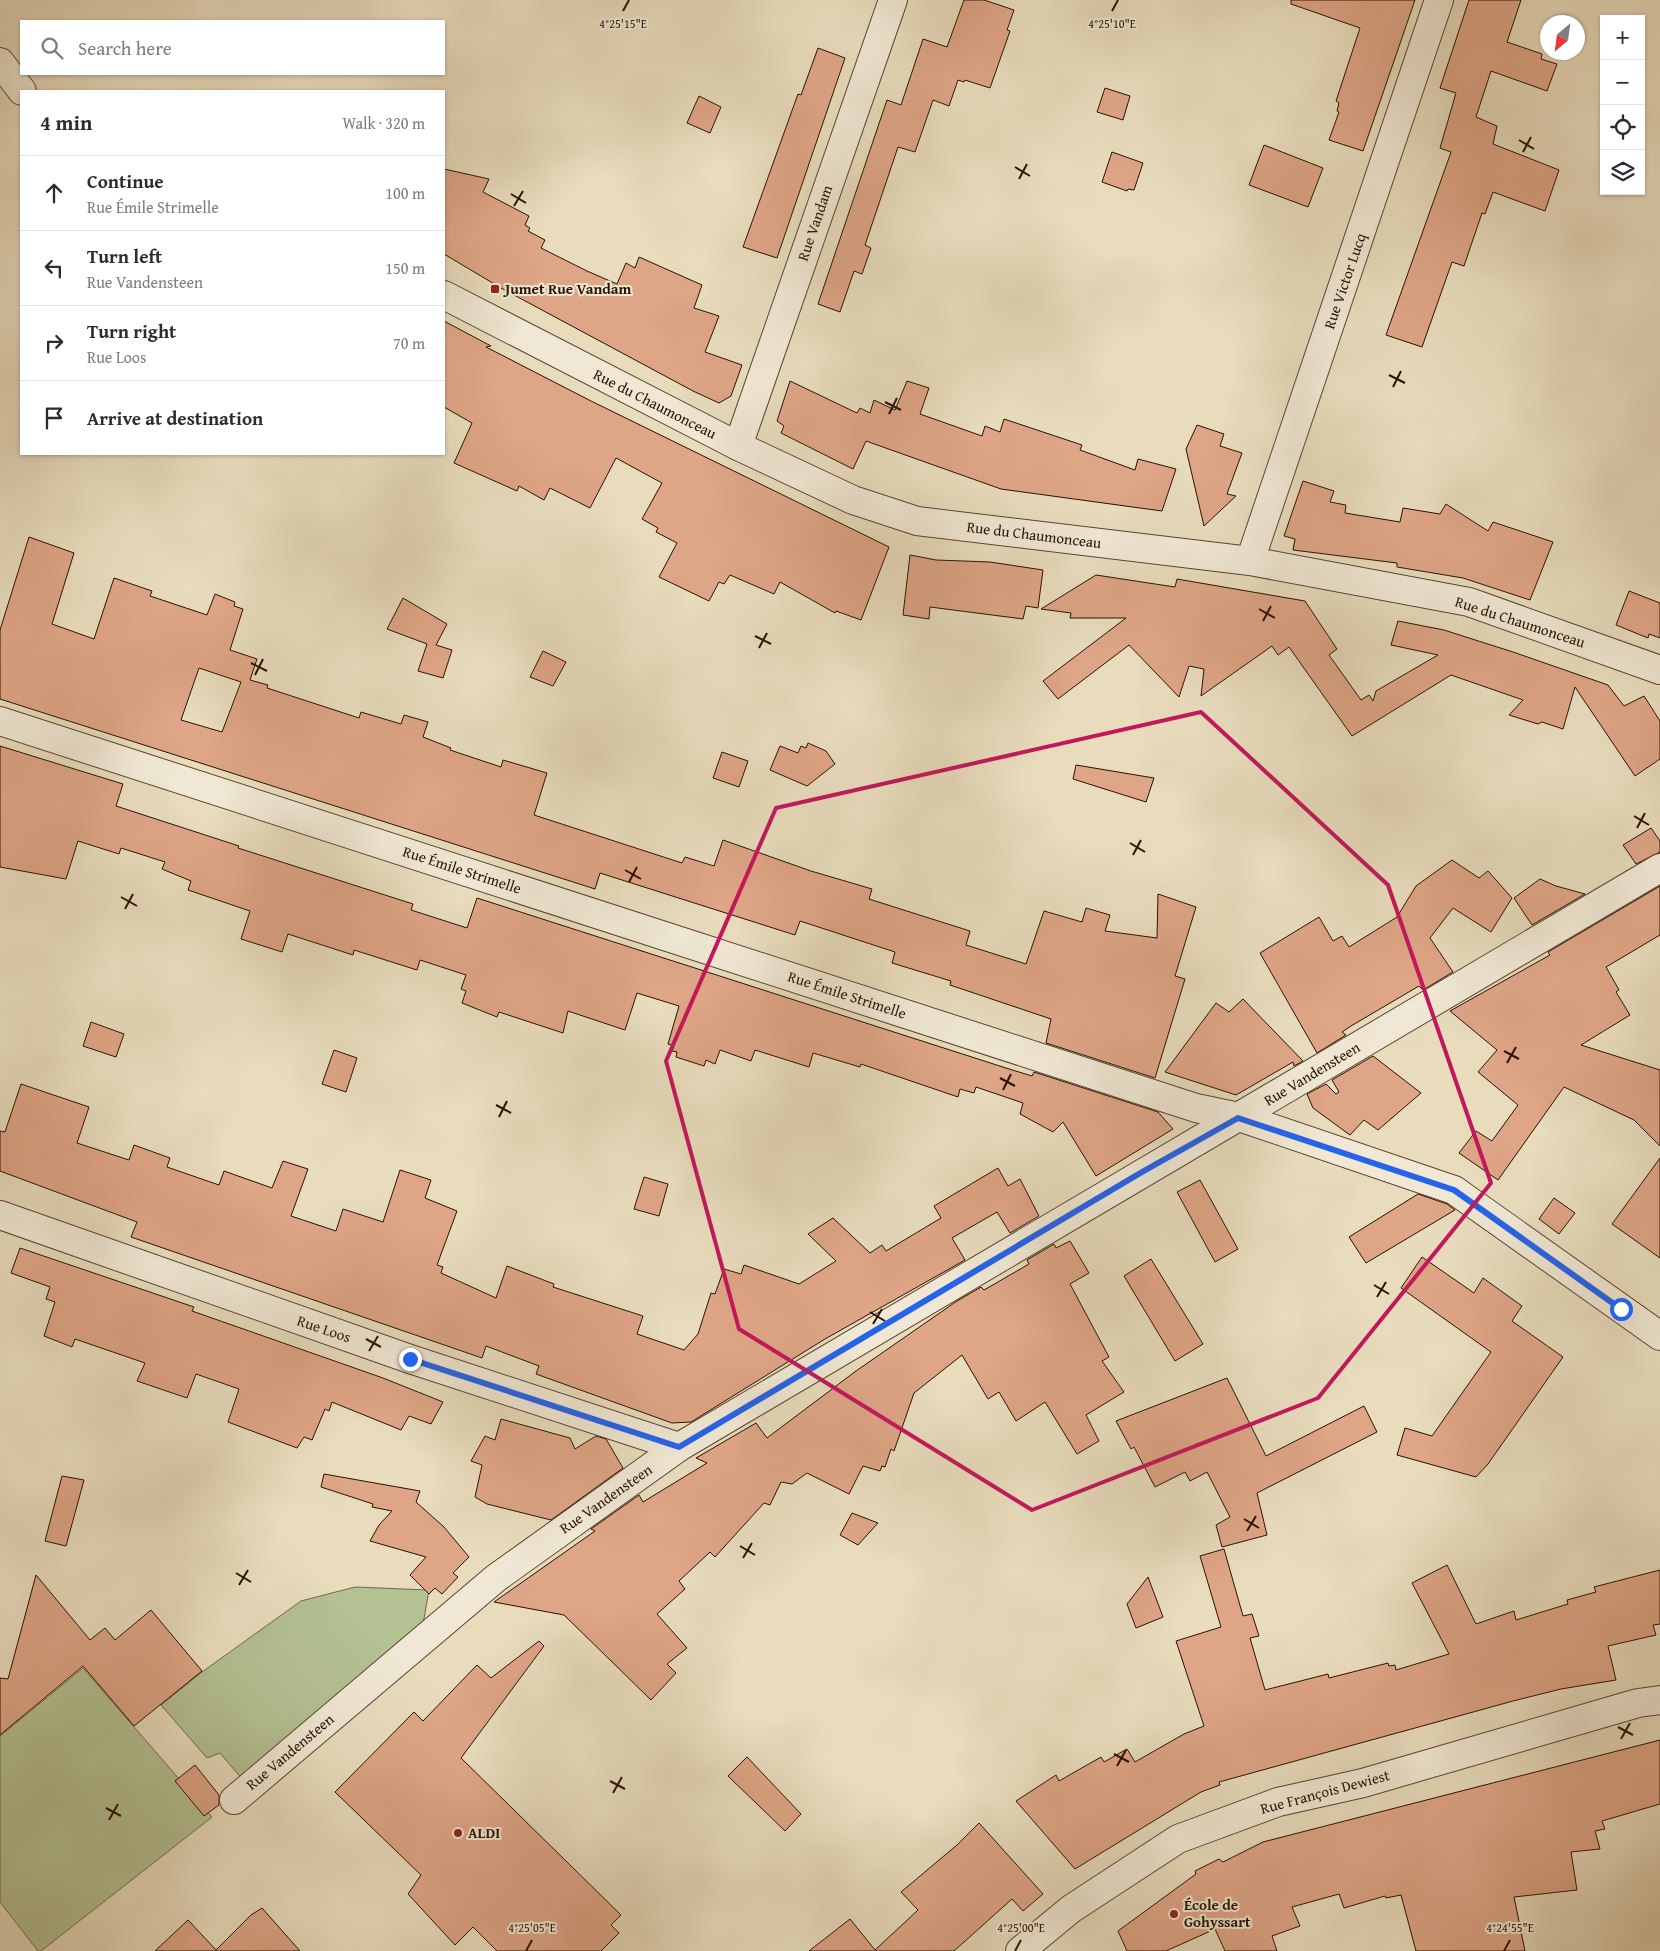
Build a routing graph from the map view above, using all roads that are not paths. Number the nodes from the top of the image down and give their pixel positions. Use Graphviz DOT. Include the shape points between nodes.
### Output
graph roads {
  1 [pos="892,0"];
  2 [pos="1439,0"];
  3 [pos="0,62"];
  4 [pos="21,90"];
  5 [pos="445,295"];
  6 [pos="738,446"];
  7 [pos="1250,561"];
  8 [pos="1660,670"];
  9 [pos="0,721"];
  10 [pos="1660,868"];
  11 [pos="1238,1118"];
  12 [pos="0,1215"];
  13 [pos="1660,1336"];
  14 [pos="679,1447"];
  15 [pos="1660,1700"];
  16 [pos="234,1800"];
  17 [pos="1020,1951"];
  1 -- 6 [label="street, Rue Vandam"];
  2 -- 7 [label="street, Rue Victor Lucq"];
  3 -- 4 [label="street"];
  5 -- 6 [label="street, Rue du Chaumonceau"];
  6 -- 7 [label="street, Rue du Chaumonceau" via="853,500 917,521"];
  7 -- 8 [label="street, Rue du Chaumonceau" via="1469,602"];
  9 -- 11 [label="street, Rue Émile Strimelle" via="1187,1105"];
  10 -- 11 [label="street, Rue Vandensteen"];
  11 -- 13 [label="street, Rue Émile Strimelle" via="1454,1190"];
  11 -- 14 [label="street, Rue Vandensteen"];
  12 -- 14 [label="street, Rue Loos" via="410,1359"];
  14 -- 16 [label="street, Rue Vandensteen" via="496,1578"];
  15 -- 17 [label="street, Rue François Dewiest" via="1638,1703 1364,1783 1278,1802 1178,1840 1071,1909"];
}
